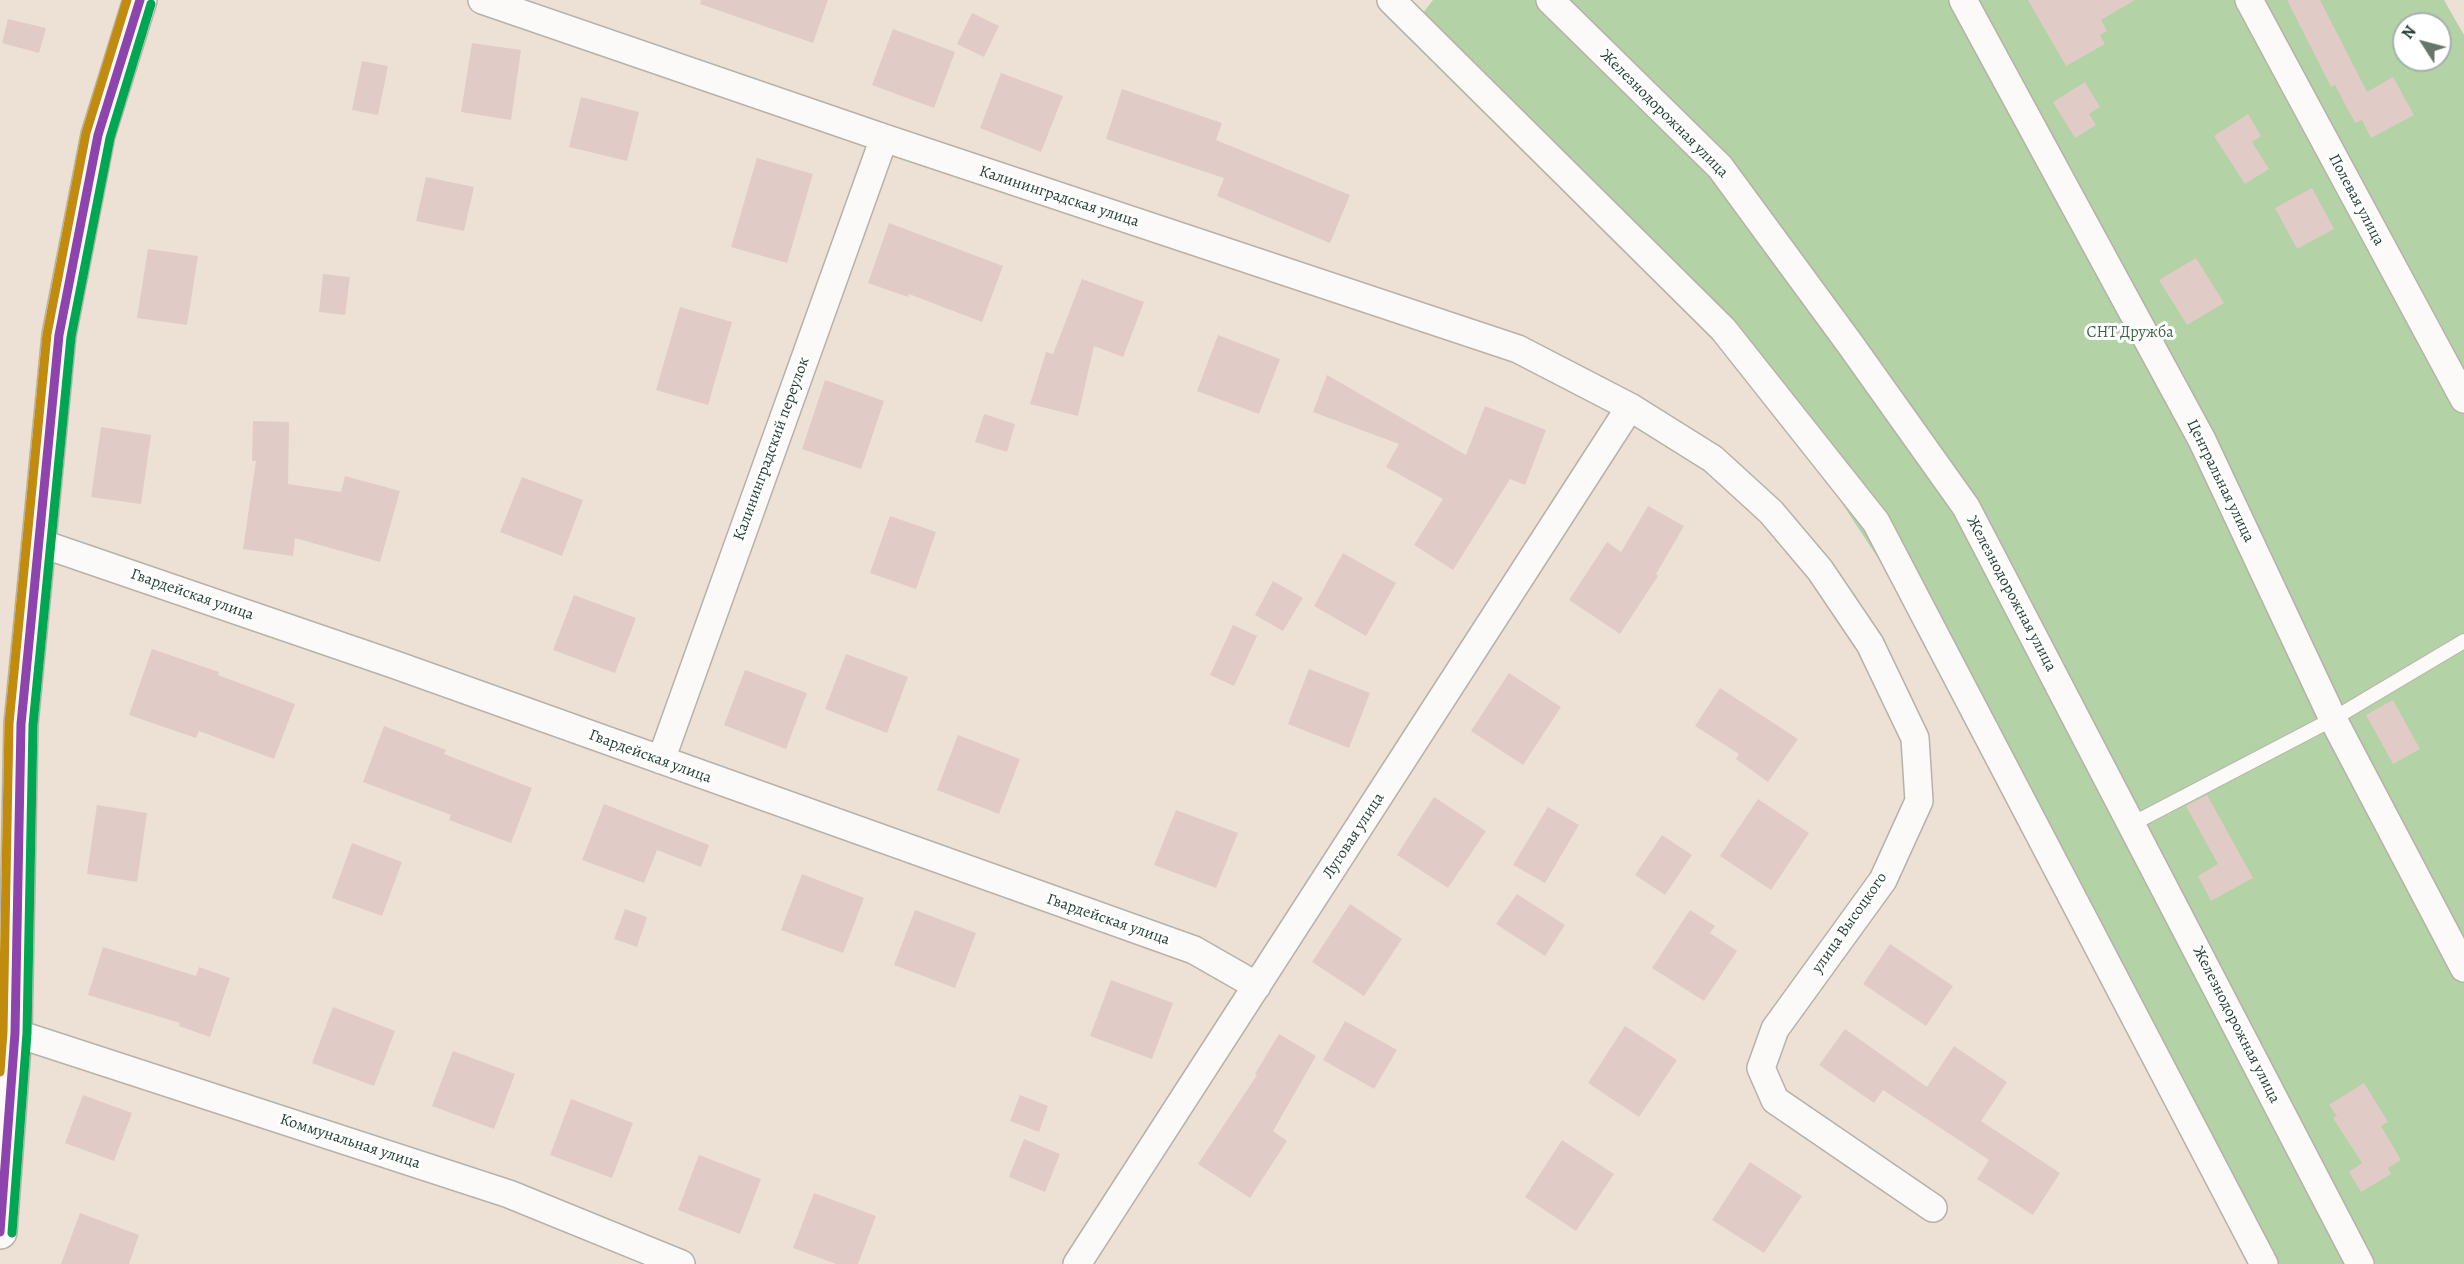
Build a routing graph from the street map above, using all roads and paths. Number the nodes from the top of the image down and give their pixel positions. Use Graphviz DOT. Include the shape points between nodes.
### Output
graph roads {
  1 [pos="140,0"];
  2 [pos="482,0"];
  3 [pos="1391,0"];
  4 [pos="1550,0"];
  5 [pos="1963,0"];
  6 [pos="2249,0"];
  7 [pos="884,138"];
  8 [pos="2464,399"];
  9 [pos="1630,407"];
  10 [pos="38,542"];
  11 [pos="2464,641"];
  12 [pos="2333,719"];
  13 [pos="661,760"];
  14 [pos="2132,824"];
  15 [pos="9,909"];
  16 [pos="2464,968"];
  17 [pos="1257,986"];
  18 [pos="15,1033"];
  19 [pos="1933,1208"];
  20 [pos="1,1223"];
  21 [pos="681,1264"];
  22 [pos="1077,1264"];
  23 [pos="2264,1264"];
  24 [pos="2360,1264"];
  1 -- 10 [label="street" via="98,135 59,335"];
  2 -- 7 [label="street, Калининградская улица"];
  3 -- 23 [label="street" via="1723,329 1876,522"];
  4 -- 14 [label="street, Железнодорожная улица" via="1720,167 1966,507"];
  5 -- 12 [label="street, Центральная улица" via="2202,440"];
  6 -- 8 [label="street, Полевая улица"];
  7 -- 9 [label="street, Калининградская улица" via="1518,349"];
  7 -- 13 [label="street, Калининградский переулок"];
  9 -- 17 [label="street, Луговая улица"];
  9 -- 19 [label="street, улица Высоцкого" via="1713,459 1772,512 1820,570 1870,644 1915,738 1919,801 1883,880 1775,1029 1761,1068 1774,1100"];
  10 -- 13 [label="street, Гвардейская улица"];
  10 -- 15 [label="street"];
  11 -- 12 [label="lane"];
  12 -- 14 [label="lane"];
  12 -- 16 [label="street, Центральная улица"];
  13 -- 17 [label="street, Гвардейская улица" via="1194,950"];
  14 -- 24 [label="street, Железнодорожная улица"];
  15 -- 18 [label="street"];
  17 -- 22 [label="street, Луговая улица"];
  18 -- 20 [label="street"];
  18 -- 21 [label="street, Коммунальная улица" via="509,1194"];
}
